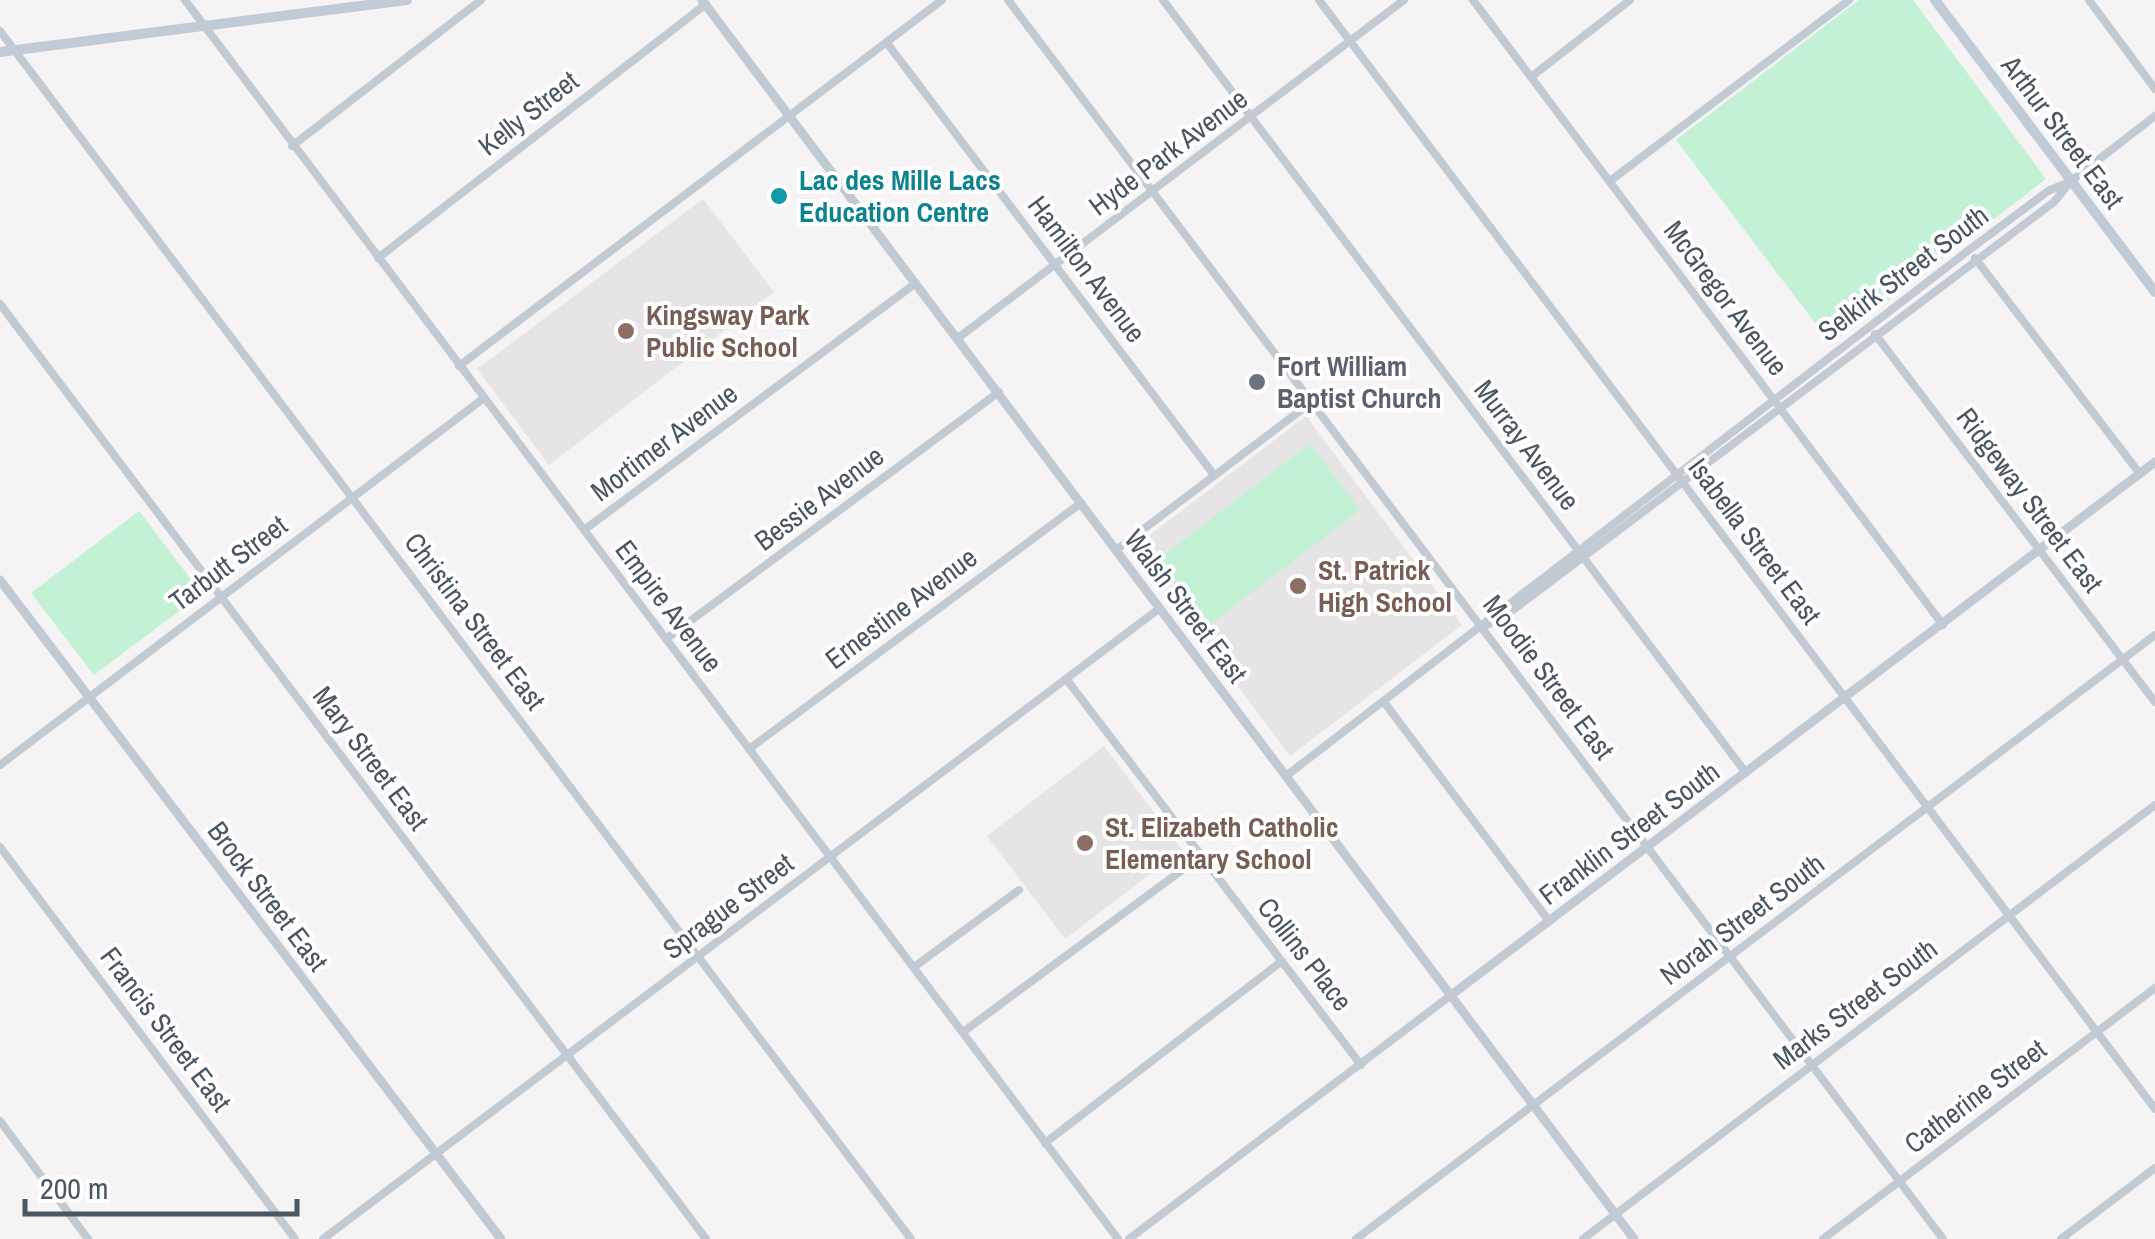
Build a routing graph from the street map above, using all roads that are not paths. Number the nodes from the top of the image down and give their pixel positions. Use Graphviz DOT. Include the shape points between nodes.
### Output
graph roads {
  1 [pos="185,0"];
  2 [pos="407,0"];
  3 [pos="481,0"];
  4 [pos="942,0"];
  5 [pos="1008,0"];
  6 [pos="1163,0"];
  7 [pos="1320,0"];
  8 [pos="1404,0"];
  9 [pos="1473,0"];
  10 [pos="1630,0"];
  11 [pos="1849,0"];
  12 [pos="1935,0"];
  13 [pos="2089,0"];
  14 [pos="704,2"];
  15 [pos="205,27"];
  16 [pos="0,32"];
  17 [pos="1350,42"];
  18 [pos="887,43"];
  19 [pos="14,51"];
  20 [pos="0,52"];
  21 [pos="1531,77"];
  22 [pos="2155,88"];
  23 [pos="790,116"];
  24 [pos="1252,116"];
  25 [pos="2155,116"];
  26 [pos="292,146"];
  27 [pos="1610,181"];
  28 [pos="2071,181"];
  29 [pos="1153,191"];
  30 [pos="1969,250"];
  31 [pos="378,258"];
  32 [pos="1976,260"];
  33 [pos="1056,265"];
  34 [pos="916,283"];
  35 [pos="2155,292"];
  36 [pos="0,304"];
  37 [pos="1870,326"];
  38 [pos="1877,335"];
  39 [pos="958,338"];
  40 [pos="459,366"];
  41 [pos="999,392"];
  42 [pos="484,398"];
  43 [pos="1774,399"];
  44 [pos="1313,402"];
  45 [pos="1780,408"];
  46 [pos="2155,462"];
  47 [pos="1675,474"];
  48 [pos="2140,474"];
  49 [pos="1214,475"];
  50 [pos="1682,483"];
  51 [pos="354,496"];
  52 [pos="1080,502"];
  53 [pos="584,530"];
  54 [pos="1116,550"];
  55 [pos="2040,550"];
  56 [pos="1580,553"];
  57 [pos="0,580"];
  58 [pos="220,597"];
  59 [pos="1160,608"];
  60 [pos="1942,624"];
  61 [pos="1482,627"];
  62 [pos="2155,635"];
  63 [pos="666,639"];
  64 [pos="2122,660"];
  65 [pos="1067,680"];
  66 [pos="88,697"];
  67 [pos="1846,698"];
  68 [pos="1384,702"];
  69 [pos="2155,702"];
  70 [pos="749,749"];
  71 [pos="0,766"];
  72 [pos="1746,773"];
  73 [pos="1286,776"];
  74 [pos="2155,805"];
  75 [pos="1928,808"];
  76 [pos="0,847"];
  77 [pos="1649,848"];
  78 [pos="1201,856"];
  79 [pos="830,857"];
  80 [pos="1019,890"];
  81 [pos="2010,916"];
  82 [pos="1549,921"];
  83 [pos="1731,956"];
  84 [pos="699,957"];
  85 [pos="1282,960"];
  86 [pos="914,967"];
  87 [pos="2155,988"];
  88 [pos="1450,996"];
  89 [pos="963,1032"];
  90 [pos="2097,1032"];
  91 [pos="568,1056"];
  92 [pos="1362,1065"];
  93 [pos="1812,1065"];
  94 [pos="1532,1104"];
  95 [pos="2155,1109"];
  96 [pos="0,1122"];
  97 [pos="1045,1143"];
  98 [pos="437,1154"];
  99 [pos="2155,1168"];
  100 [pos="1900,1181"];
  101 [pos="1615,1214"];
  102 [pos="88,1239"];
  103 [pos="295,1239"];
  104 [pos="324,1239"];
  105 [pos="500,1239"];
  106 [pos="706,1239"];
  107 [pos="911,1239"];
  108 [pos="1118,1239"];
  109 [pos="1129,1239"];
  110 [pos="1356,1239"];
  111 [pos="1582,1239"];
  112 [pos="1634,1239"];
  113 [pos="1822,1239"];
  114 [pos="1943,1239"];
  115 [pos="2061,1239"];
  1 -- 15 [label="street, Empire Avenue"];
  2 -- 15 [label="main road"];
  3 -- 26 [label="street"];
  4 -- 18 [label="street"];
  5 -- 29 [label="street, Moodie Street East"];
  6 -- 24 [label="street, Murray Avenue"];
  7 -- 17 [label="street, Isabella Street East"];
  8 -- 17 [label="street, Hyde Park Avenue"];
  9 -- 21 [label="street, McGregor Avenue"];
  10 -- 21 [label="street"];
  11 -- 27 [label="street"];
  12 -- 28 [label="main road, Arthur Street East"];
  13 -- 22 [label="street"];
  14 -- 23 [label="street, Walsh Street East"];
  14 -- 31 [label="street, Kelly Street"];
  15 -- 19 [label="main road"];
  15 -- 26 [label="street, Empire Avenue"];
  16 -- 19 [label="street, Christina Street East"];
  17 -- 24 [label="street, Hyde Park Avenue"];
  17 -- 47 [label="street, Isabella Street East"];
  18 -- 23 [label="street"];
  18 -- 33 [label="street, Hamilton Avenue"];
  19 -- 20 [label="main road"];
  19 -- 51 [label="street, Christina Street East"];
  21 -- 27 [label="street, McGregor Avenue"];
  23 -- 34 [label="street, Walsh Street East"];
  23 -- 40 [label="street"];
  24 -- 29 [label="street, Hyde Park Avenue"];
  24 -- 56 [label="street, Murray Avenue"];
  25 -- 28 [label="street, Selkirk Street South"];
  26 -- 31 [label="street, Empire Avenue"];
  27 -- 43 [label="street, McGregor Avenue"];
  28 -- 30 [label="street, Selkirk Street South"];
  28 -- 32 [label="street, Selkirk Street South" via="2054,202"];
  28 -- 35 [label="main road, Arthur Street East"];
  29 -- 33 [label="street, Hyde Park Avenue"];
  29 -- 44 [label="street, Moodie Street East"];
  30 -- 32 [label="street"];
  30 -- 37 [label="street, Selkirk Street South"];
  31 -- 40 [label="street, Empire Avenue"];
  32 -- 38 [label="street, Selkirk Street South"];
  32 -- 48 [label="street"];
  33 -- 39 [label="street, Hyde Park Avenue"];
  33 -- 49 [label="street, Hamilton Avenue"];
  34 -- 39 [label="street, Walsh Street East"];
  34 -- 53 [label="street, Mortimer Avenue"];
  36 -- 58 [label="street, Mary Street East"];
  37 -- 38 [label="street, Ridgeway Street East"];
  37 -- 43 [label="street, Selkirk Street South"];
  38 -- 45 [label="street, Selkirk Street South"];
  38 -- 55 [label="street, Ridgeway Street East"];
  39 -- 41 [label="street, Walsh Street East"];
  40 -- 42 [label="street, Empire Avenue"];
  41 -- 52 [label="street, Walsh Street East"];
  41 -- 63 [label="street, Bessie Avenue"];
  42 -- 51 [label="street, Tarbutt Street"];
  42 -- 53 [label="street, Empire Avenue"];
  43 -- 45 [label="street, McGregor Avenue"];
  43 -- 47 [label="street, Selkirk Street South"];
  44 -- 49 [label="street"];
  44 -- 61 [label="street, Moodie Street East"];
  45 -- 50 [label="street, Selkirk Street South"];
  45 -- 60 [label="street, McGregor Avenue"];
  46 -- 48 [label="street, Franklin Street South"];
  47 -- 50 [label="street, Isabella Street East"];
  47 -- 56 [label="street, Selkirk Street South"];
  48 -- 55 [label="street, Franklin Street South"];
  49 -- 54 [label="street"];
  50 -- 56 [label="street, Selkirk Street South"];
  50 -- 67 [label="street, Isabella Street East"];
  51 -- 58 [label="street, Tarbutt Street"];
  51 -- 84 [label="street, Christina Street East"];
  52 -- 54 [label="street, Walsh Street East"];
  52 -- 70 [label="street, Ernestine Avenue"];
  53 -- 63 [label="street, Empire Avenue"];
  54 -- 59 [label="street, Walsh Street East"];
  55 -- 60 [label="street, Franklin Street South"];
  55 -- 64 [label="street, Ridgeway Street East"];
  56 -- 61 [label="street, Selkirk Street South"];
  56 -- 72 [label="street, Murray Avenue"];
  57 -- 66 [label="street, Brock Street East"];
  58 -- 66 [label="street, Tarbutt Street"];
  58 -- 91 [label="street, Mary Street East"];
  59 -- 65 [label="street, Sprague Street"];
  59 -- 73 [label="street, Walsh Street East"];
  60 -- 67 [label="street, Franklin Street South"];
  61 -- 68 [label="street, Selkirk Street South"];
  61 -- 77 [label="street, Moodie Street East"];
  62 -- 64 [label="street, Norah Street South"];
  63 -- 70 [label="street, Empire Avenue"];
  64 -- 69 [label="street, Ridgeway Street East"];
  64 -- 75 [label="street, Norah Street South"];
  65 -- 78 [label="street, Collins Place"];
  65 -- 79 [label="street, Sprague Street"];
  66 -- 71 [label="street, Tarbutt Street"];
  66 -- 98 [label="street, Brock Street East"];
  67 -- 72 [label="street, Franklin Street South"];
  67 -- 75 [label="street, Isabella Street East"];
  68 -- 73 [label="street, Selkirk Street South"];
  68 -- 82 [label="street"];
  70 -- 79 [label="street, Empire Avenue"];
  72 -- 77 [label="street, Franklin Street South"];
  73 -- 88 [label="street, Walsh Street East"];
  74 -- 81 [label="street, Marks Street South"];
  75 -- 81 [label="street, Isabella Street East"];
  75 -- 83 [label="street, Norah Street South"];
  76 -- 103 [label="street, Francis Street East"];
  77 -- 82 [label="street, Franklin Street South"];
  77 -- 83 [label="street, Moodie Street East"];
  78 -- 85 [label="street, Collins Place"];
  78 -- 89 [label="street"];
  79 -- 84 [label="street, Sprague Street"];
  79 -- 86 [label="street, Empire Avenue"];
  80 -- 86 [label="street"];
  81 -- 90 [label="street, Isabella Street East"];
  81 -- 93 [label="street, Marks Street South"];
  82 -- 88 [label="street, Franklin Street South"];
  83 -- 93 [label="street, Moodie Street East"];
  83 -- 94 [label="street, Norah Street South"];
  84 -- 91 [label="street, Sprague Street"];
  84 -- 107 [label="street, Christina Street East"];
  85 -- 92 [label="street, Collins Place"];
  85 -- 97 [label="street"];
  86 -- 89 [label="street, Empire Avenue"];
  87 -- 90 [label="street, Catherine Street"];
  88 -- 92 [label="street, Franklin Street South"];
  88 -- 94 [label="street, Walsh Street East"];
  89 -- 97 [label="street, Empire Avenue"];
  90 -- 95 [label="street, Isabella Street East"];
  90 -- 100 [label="street, Catherine Street"];
  91 -- 98 [label="street, Sprague Street"];
  91 -- 106 [label="street, Mary Street East"];
  92 -- 109 [label="street, Franklin Street South"];
  93 -- 100 [label="street, Moodie Street East"];
  93 -- 101 [label="street, Marks Street South"];
  94 -- 101 [label="street, Walsh Street East"];
  94 -- 110 [label="street, Norah Street South"];
  96 -- 102 [label="street"];
  97 -- 108 [label="street, Empire Avenue"];
  98 -- 104 [label="street, Sprague Street"];
  98 -- 105 [label="street, Brock Street East"];
  99 -- 115 [label="street"];
  100 -- 113 [label="street, Catherine Street"];
  100 -- 114 [label="street, Moodie Street East"];
  101 -- 111 [label="street, Marks Street South"];
  101 -- 112 [label="street, Walsh Street East"];
}
